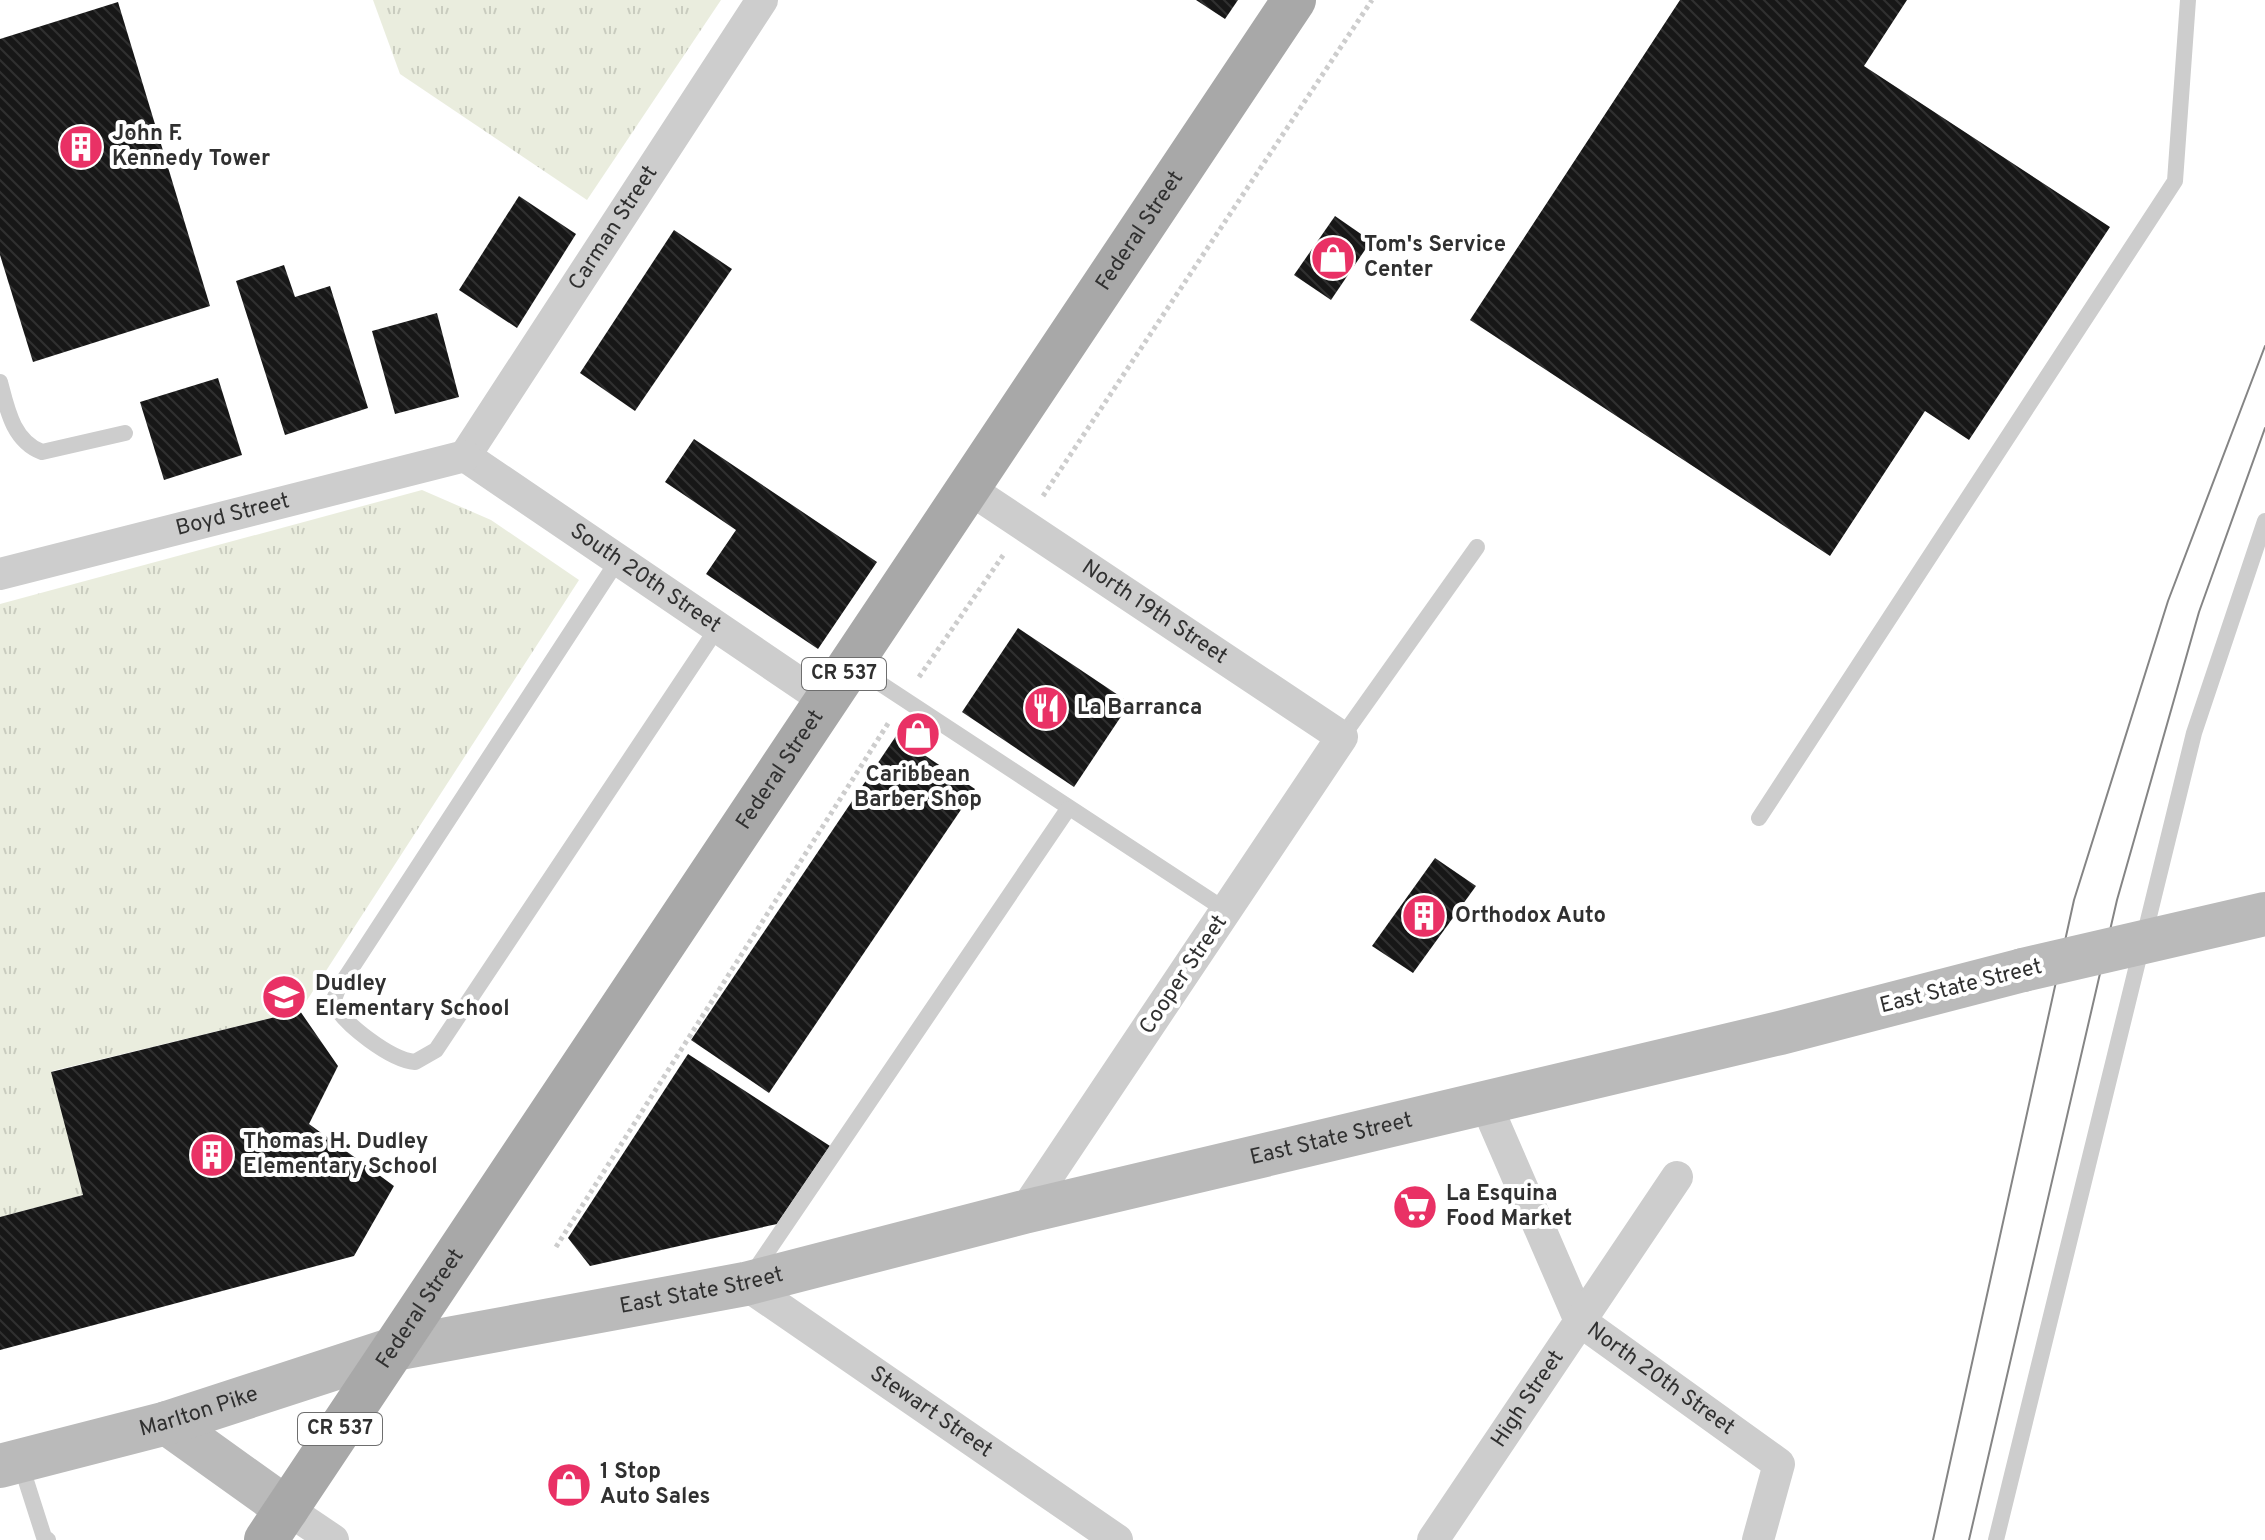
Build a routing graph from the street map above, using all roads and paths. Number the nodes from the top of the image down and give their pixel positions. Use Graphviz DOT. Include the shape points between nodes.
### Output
graph roads {
  1 [pos="762,0"];
  2 [pos="1294,0"];
  3 [pos="1372,0"];
  4 [pos="2188,0"];
  5 [pos="0,382"];
  6 [pos="125,433"];
  7 [pos="465,456"];
  8 [pos="968,488"];
  9 [pos="2265,521"];
  10 [pos="1022,525"];
  11 [pos="1477,547"];
  12 [pos="618,560"];
  13 [pos="0,574"];
  14 [pos="718,627"];
  15 [pos="851,664"];
  16 [pos="903,699"];
  17 [pos="826,701"];
  18 [pos="1342,737"];
  19 [pos="1068,809"];
  20 [pos="1759,818"];
  21 [pos="1227,911"];
  22 [pos="2265,914"];
  23 [pos="1485,1102"];
  24 [pos="1677,1177"];
  25 [pos="1024,1212"];
  26 [pos="556,1247"];
  27 [pos="745,1284"];
  28 [pos="1580,1321"];
  29 [pos="394,1349"];
  30 [pos="167,1423"];
  31 [pos="10,1463"];
  32 [pos="276,1524"];
  33 [pos="48,1540"];
  34 [pos="333,1540"];
  35 [pos="1117,1540"];
  36 [pos="1433,1540"];
  37 [pos="1758,1540"];
  38 [pos="1996,1540"];
  1 -- 7 [label="street, Carman Street"];
  2 -- 8 [label="main road, Federal Street / CR 537"];
  3 -- 10 [label="path"];
  4 -- 20 [label="lane" via="2175,181"];
  5 -- 6 [label="lane" via="10,418 31,448 42,452"];
  7 -- 12 [label="street, South 20th Street"];
  7 -- 13 [label="street, Boyd Street"];
  8 -- 10 [label="street, North 19th Street"];
  8 -- 15 [label="main road, Federal Street / CR 537"];
  9 -- 38 [label="lane" via="2194,733"];
  10 -- 16 [label="path"];
  10 -- 18 [label="street, North 19th Street"];
  11 -- 18 [label="lane"];
  12 -- 14 [label="street, South 20th Street"];
  12 -- 14 [label="lane" via="338,989 333,1002 344,1021 394,1056 415,1062 436,1050"];
  14 -- 17 [label="street, South 20th Street"];
  15 -- 16 [label="lane"];
  15 -- 17 [label="main road, Federal Street / CR 537"];
  16 -- 19 [label="lane"];
  16 -- 26 [label="path"];
  17 -- 29 [label="main road, Federal Street / CR 537"];
  18 -- 21 [label="street, Cooper Street"];
  19 -- 21 [label="lane"];
  19 -- 27 [label="lane"];
  21 -- 25 [label="street, Cooper Street"];
  22 -- 23 [label="main road, East State Street, bridge"];
  23 -- 25 [label="main road, East State Street"];
  23 -- 28 [label="street, North 20th Street"];
  24 -- 28 [label="street, High Street"];
  25 -- 27 [label="main road, East State Street"];
  27 -- 29 [label="main road, East State Street"];
  27 -- 35 [label="street, Stewart Street"];
  28 -- 36 [label="street, High Street"];
  28 -- 37 [label="street, North 20th Street" via="1779,1464"];
  29 -- 30 [label="main road, Marlton Pike"];
  29 -- 32 [label="main road, Federal Street / CR 537"];
  30 -- 31 [label="main road, Marlton Pike"];
  30 -- 32 [label="main road"];
  31 -- 33 [label="lane"];
  32 -- 34 [label="street"];
}
